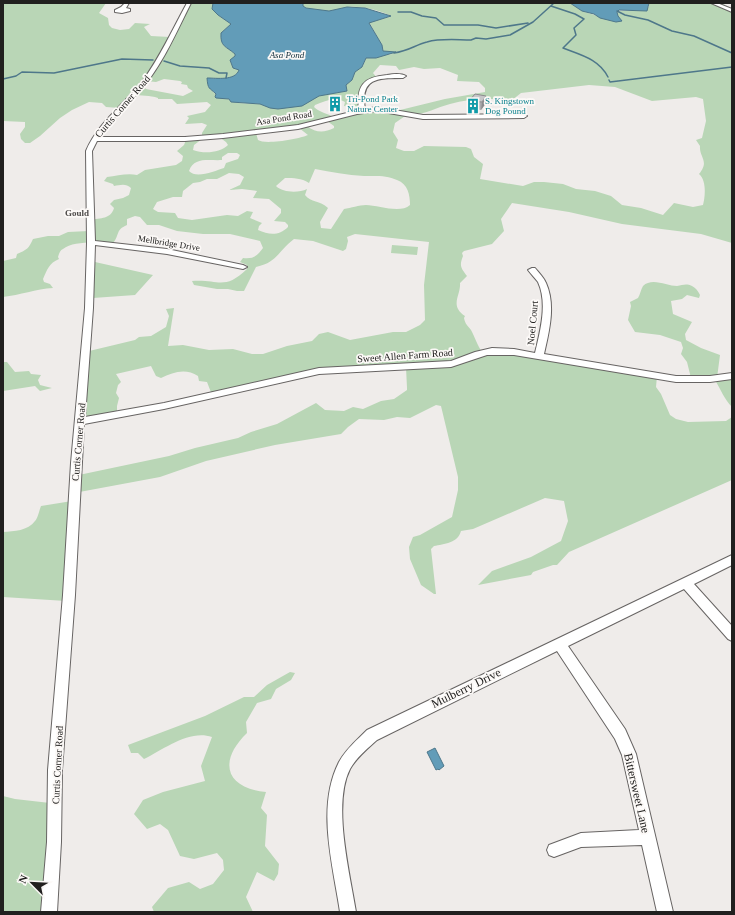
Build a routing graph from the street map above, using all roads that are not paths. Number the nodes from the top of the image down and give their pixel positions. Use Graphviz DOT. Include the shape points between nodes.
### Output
graph roads {
  1 [pos="127,3"];
  2 [pos="189,3"];
  3 [pos="713,3"];
  4 [pos="123,8"];
  5 [pos="732,11"];
  6 [pos="403,76"];
  7 [pos="362,111"];
  8 [pos="524,116"];
  9 [pos="94,139"];
  10 [pos="91,243"];
  11 [pos="243,267"];
  12 [pos="532,270"];
  13 [pos="539,356"];
  14 [pos="732,376"];
  15 [pos="80,421"];
  16 [pos="732,560"];
  17 [pos="686,583"];
  18 [pos="732,635"];
  19 [pos="559,644"];
  20 [pos="647,837"];
  21 [pos="554,850"];
  22 [pos="49,912"];
  23 [pos="348,912"];
  24 [pos="665,912"];
  1 -- 4 [label="street"];
  2 -- 9 [label="street, Curtis Corner Road" via="161,59 142,85"];
  3 -- 5 [label="street"];
  6 -- 7 [label="street" via="381,78 364,86 361,91"];
  7 -- 8 [label="street, Asa Pond Road" via="386,110 434,117"];
  7 -- 9 [label="street, Asa Pond Road" via="298,127 223,136 185,139"];
  9 -- 10 [label="street, Curtis Corner Road" via="88,151"];
  10 -- 11 [label="street, Mellbridge Drive" via="154,250"];
  10 -- 15 [label="street, Curtis Corner Road" via="89,308"];
  12 -- 13 [label="street, Noel Court" via="542,284 546,296"];
  13 -- 14 [label="street, Sweet Allen Farm Road" via="676,379"];
  13 -- 15 [label="street, Sweet Allen Farm Road" via="490,351 451,364 319,371 164,406"];
  15 -- 22 [label="street, Curtis Corner Road" via="55,770 54,842"];
  16 -- 17 [label="street, Mulberry Drive"];
  17 -- 18 [label="street"];
  17 -- 19 [label="street, Mulberry Drive"];
  19 -- 20 [label="street, Bittersweet Lane" via="620,734 629,754"];
  19 -- 23 [label="street, Mulberry Drive" via="372,735 356,750 343,768 337,790 335,814"];
  20 -- 21 [label="street" via="581,840"];
  20 -- 24 [label="street, Bittersweet Lane"];
}
